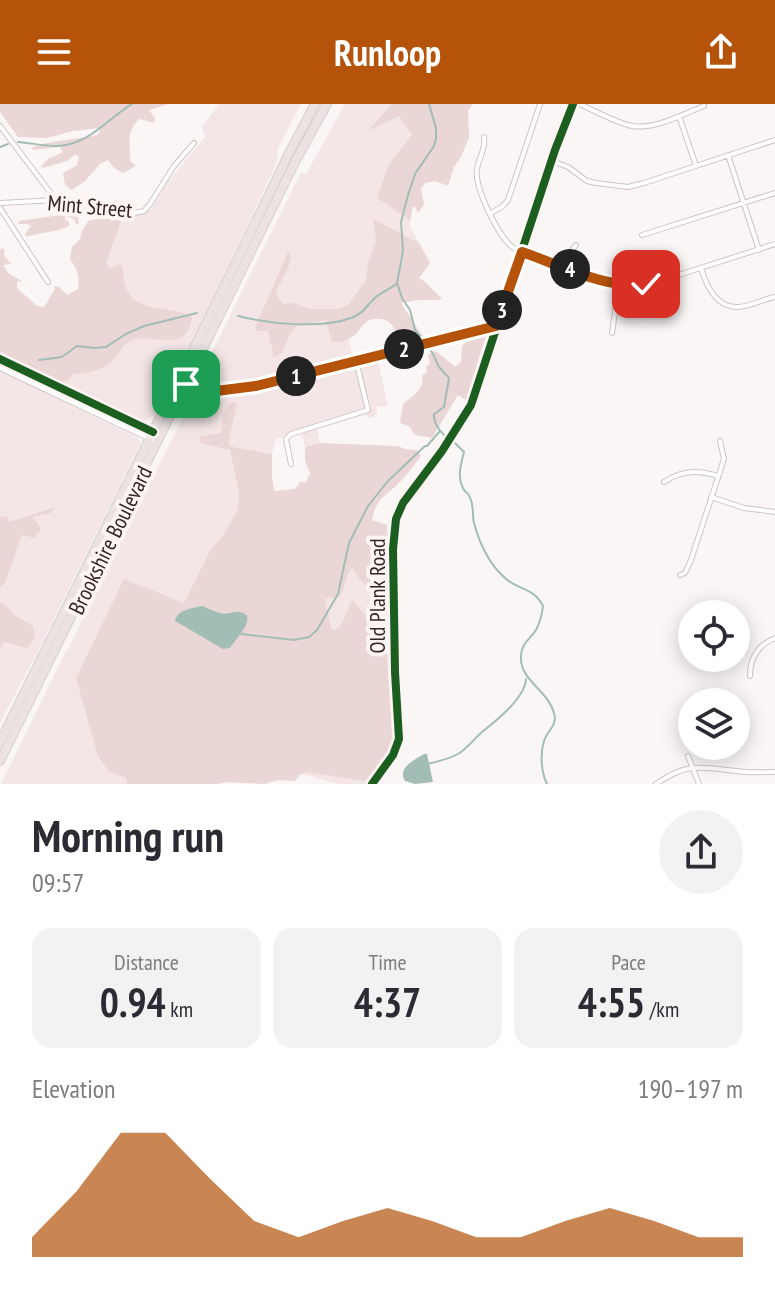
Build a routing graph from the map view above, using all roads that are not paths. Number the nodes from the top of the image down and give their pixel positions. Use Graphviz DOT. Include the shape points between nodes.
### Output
graph roads {
  1 [pos="315,104"];
  2 [pos="327,104"];
  3 [pos="540,104"];
  4 [pos="573,104"];
  5 [pos="579,104"];
  6 [pos="704,106"];
  7 [pos="679,116"];
  8 [pos="0,126"];
  9 [pos="484,137"];
  10 [pos="775,140"];
  11 [pos="194,143"];
  12 [pos="728,155"];
  13 [pos="552,161"];
  14 [pos="696,166"];
  15 [pos="775,193"];
  16 [pos="56,200"];
  17 [pos="744,203"];
  18 [pos="0,205"];
  19 [pos="491,213"];
  20 [pos="642,235"];
  21 [pos="775,244"];
  22 [pos="576,245"];
  23 [pos="759,250"];
  24 [pos="522,252"];
  25 [pos="566,267"];
  26 [pos="701,268"];
  27 [pos="48,282"];
  28 [pos="619,284"];
  29 [pos="775,297"];
  30 [pos="496,326"];
  31 [pos="612,333"];
  32 [pos="0,359"];
  33 [pos="356,361"];
  34 [pos="0,367"];
  35 [pos="181,384"];
  36 [pos="156,437"];
  37 [pos="720,441"];
  38 [pos="291,464"];
  39 [pos="718,476"];
  40 [pos="664,482"];
  41 [pos="711,497"];
  42 [pos="775,512"];
  43 [pos="110,529"];
  44 [pos="680,575"];
  45 [pos="775,638"];
  46 [pos="750,676"];
  47 [pos="0,742"];
  48 [pos="690,760"];
  49 [pos="0,761"];
  50 [pos="694,766"];
  51 [pos="775,772"];
  52 [pos="372,784"];
  53 [pos="656,784"];
  54 [pos="699,784"];
  1 -- 35 [label="highway, Brookshire Boulevard"];
  2 -- 35 [label="highway, Brookshire Boulevard"];
  3 -- 19 [label="street" via="508,200"];
  4 -- 13 [label="street, Old Plank Road"];
  5 -- 7 [label="street" via="634,126"];
  6 -- 7 [label="street"];
  7 -- 14 [label="street"];
  8 -- 16 [label="street"];
  9 -- 19 [label="street" via="477,180"];
  10 -- 12 [label="street"];
  11 -- 16 [label="street, Mint Street" via="141,212"];
  12 -- 14 [label="street"];
  12 -- 17 [label="street"];
  13 -- 14 [label="street" via="587,181 628,187"];
  13 -- 24 [label="street, Old Plank Road"];
  15 -- 17 [label="street"];
  16 -- 18 [label="street, Mint Street"];
  17 -- 20 [label="street"];
  17 -- 23 [label="street"];
  18 -- 27 [label="street"];
  19 -- 24 [label="street" via="508,243"];
  21 -- 23 [label="street"];
  22 -- 25 [label="street"];
  23 -- 26 [label="street"];
  24 -- 25 [label="street"];
  24 -- 30 [label="street, Old Plank Road"];
  25 -- 28 [label="street"];
  26 -- 28 [label="street" via="646,284"];
  26 -- 29 [label="street" via="711,292 729,306"];
  28 -- 31 [label="street"];
  30 -- 33 [label="street"];
  30 -- 52 [label="street, Old Plank Road" via="471,405 396,519 399,739"];
  32 -- 36 [label="main road"];
  33 -- 35 [label="street" via="237,389"];
  33 -- 38 [label="street" via="368,410 291,434 286,439"];
  34 -- 36 [label="main road"];
  35 -- 36 [label="highway, Brookshire Boulevard"];
  35 -- 36 [label="highway, Brookshire Boulevard"];
  36 -- 43 [label="highway, Brookshire Boulevard"];
  36 -- 43 [label="highway, Brookshire Boulevard" via="127,486"];
  37 -- 39 [label="street" via="724,459"];
  39 -- 40 [label="street" via="687,472"];
  39 -- 41 [label="street"];
  41 -- 42 [label="street"];
  41 -- 44 [label="street" via="691,560"];
  43 -- 47 [label="highway, Brookshire Boulevard"];
  43 -- 49 [label="highway, Brookshire Boulevard" via="87,587"];
  45 -- 46 [label="street" via="755,652"];
  48 -- 50 [label="street"];
  50 -- 51 [label="street"];
  50 -- 53 [label="street"];
  50 -- 54 [label="street"];
}
